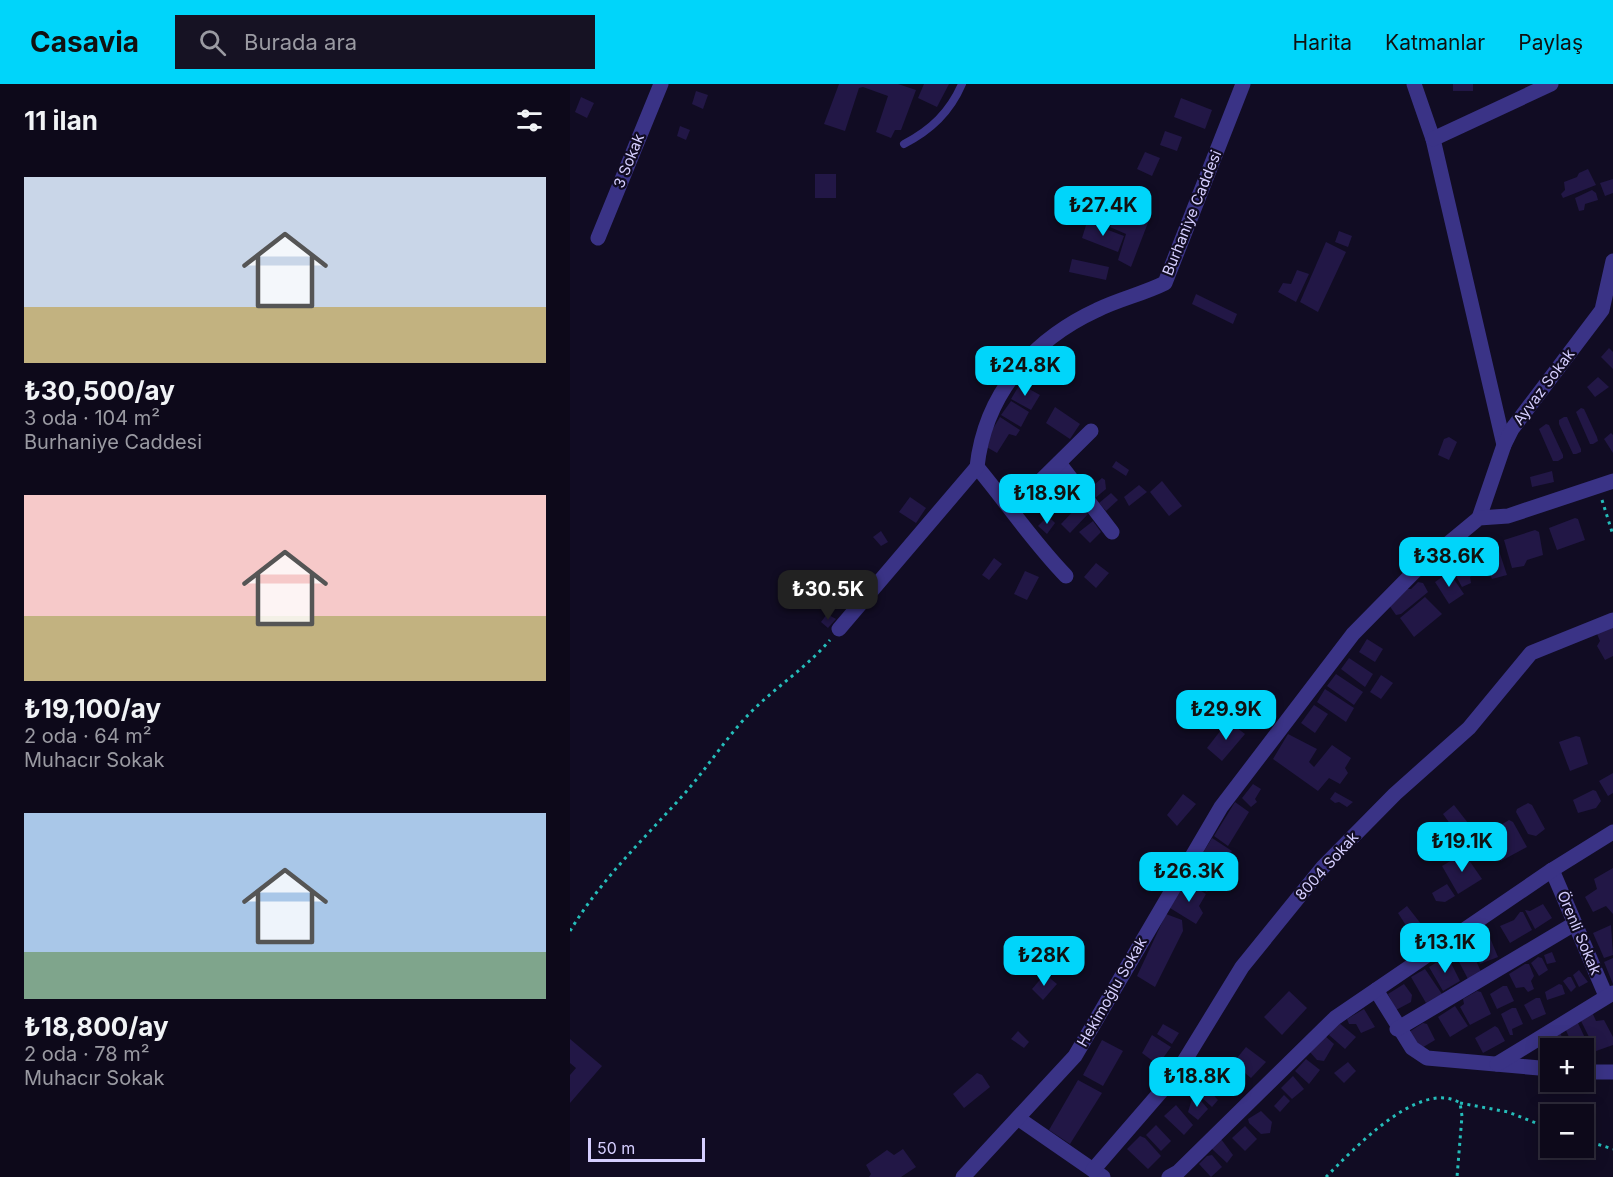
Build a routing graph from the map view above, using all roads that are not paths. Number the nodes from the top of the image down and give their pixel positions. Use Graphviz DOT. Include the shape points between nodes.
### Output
graph roads {
  1 [pos="661,84"];
  2 [pos="962,84"];
  3 [pos="1243,84"];
  4 [pos="1414,84"];
  5 [pos="1551,84"];
  6 [pos="1433,139"];
  7 [pos="904,144"];
  8 [pos="598,238"];
  9 [pos="1613,261"];
  10 [pos="1091,431"];
  11 [pos="1504,445"];
  12 [pos="1059,463"];
  13 [pos="977,467"];
  14 [pos="1613,481"];
  15 [pos="1012,509"];
  16 [pos="1479,518"];
  17 [pos="1112,532"];
  18 [pos="1066,576"];
  19 [pos="1613,620"];
  20 [pos="838,629"];
  21 [pos="1613,832"];
  22 [pos="1552,870"];
  23 [pos="1574,924"];
  24 [pos="1376,990"];
  25 [pos="1609,994"];
  26 [pos="1397,1029"];
  27 [pos="1497,1064"];
  28 [pos="1540,1068"];
  29 [pos="1594,1072"];
  30 [pos="1613,1072"];
  31 [pos="1019,1119"];
  32 [pos="1098,1173"];
  33 [pos="963,1177"];
  34 [pos="1169,1177"];
  1 -- 8 [label="street, 3 Sokak"];
  2 -- 7 [label="lane" via="942,116"];
  3 -- 13 [label="street, Burhaniye Caddesi" via="1165,283 1143,295 1098,309 1056,332 1017,368 996,400 980,444"];
  4 -- 6 [label="street"];
  5 -- 6 [label="street"];
  6 -- 11 [label="street"];
  9 -- 11 [label="street, Ayvaz Sokak" via="1602,310"];
  10 -- 12 [label="street"];
  11 -- 16 [label="street, Ayvaz Sokak"];
  12 -- 15 [label="street"];
  12 -- 17 [label="street"];
  13 -- 15 [label="street"];
  13 -- 20 [label="street"];
  14 -- 16 [label="street" via="1508,516"];
  15 -- 18 [label="street" via="1035,543"];
  16 -- 31 [label="street, Hekimoğlu Sokak" via="1415,571 1346,643 1221,807 1075,1056"];
  19 -- 32 [label="street, 8004 Sokak" via="1530,653 1469,728 1395,794 1323,867 1242,967 1177,1073"];
  21 -- 22 [label="street"];
  22 -- 23 [label="street, Örenli Sokak"];
  22 -- 24 [label="street"];
  23 -- 25 [label="street, Örenli Sokak"];
  23 -- 26 [label="street"];
  24 -- 26 [label="street"];
  24 -- 34 [label="street" via="1335,1018"];
  25 -- 27 [label="street"];
  26 -- 27 [label="street" via="1412,1048 1427,1058"];
  27 -- 28 [label="street"];
  29 -- 30 [label="street"];
  31 -- 32 [label="street"];
  31 -- 33 [label="street, Hekimoğlu Sokak"];
}
